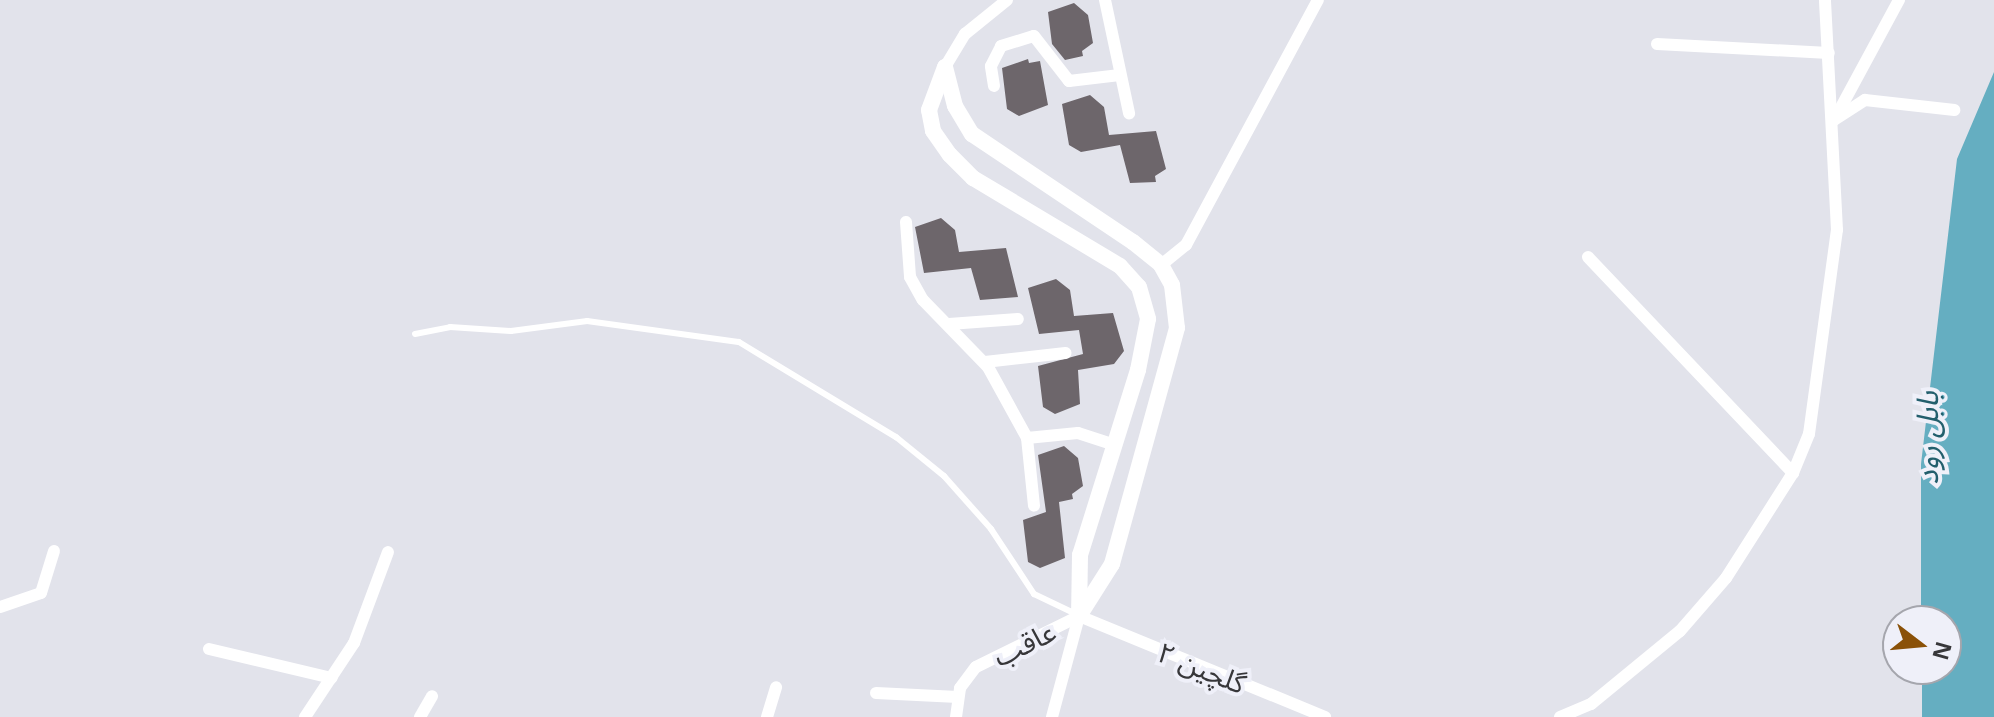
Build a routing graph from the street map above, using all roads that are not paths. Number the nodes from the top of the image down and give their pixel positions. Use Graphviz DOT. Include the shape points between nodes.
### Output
graph roads {
  1 [pos="1007,0"];
  2 [pos="1105,0"];
  3 [pos="1318,0"];
  4 [pos="1825,0"];
  5 [pos="1899,0"];
  6 [pos="1657,44"];
  7 [pos="1829,53"];
  8 [pos="945,67"];
  9 [pos="1120,75"];
  10 [pos="994,86"];
  11 [pos="1954,110"];
  12 [pos="1129,113"];
  13 [pos="1834,120"];
  14 [pos="906,222"];
  15 [pos="1588,257"];
  16 [pos="1161,265"];
  17 [pos="1018,319"];
  18 [pos="949,324"];
  19 [pos="415,334"];
  20 [pos="1065,353"];
  21 [pos="985,362"];
  22 [pos="1138,370"];
  23 [pos="1162,381"];
  24 [pos="1027,438"];
  25 [pos="1114,445"];
  26 [pos="1793,473"];
  27 [pos="1034,506"];
  28 [pos="54,551"];
  29 [pos="388,552"];
  30 [pos="0,607"];
  31 [pos="1079,616"];
  32 [pos="209,649"];
  33 [pos="332,678"];
  34 [pos="776,687"];
  35 [pos="876,693"];
  36 [pos="432,696"];
  37 [pos="958,697"];
  38 [pos="305,717"];
  39 [pos="420,717"];
  40 [pos="767,717"];
  41 [pos="956,717"];
  42 [pos="1052,717"];
  43 [pos="1325,717"];
  44 [pos="1560,717"];
  1 -- 8 [label="street" via="965,34"];
  2 -- 9 [label="street"];
  3 -- 16 [label="street" via="1186,245"];
  4 -- 7 [label="street"];
  5 -- 13 [label="street"];
  6 -- 7 [label="street"];
  7 -- 13 [label="street"];
  8 -- 16 [label="street" via="955,106 972,134"];
  8 -- 22 [label="street" via="929,110 933,131 950,155 973,178 1120,266 1139,287 1148,319"];
  9 -- 10 [label="street" via="1069,81 1034,36 1001,46 991,66"];
  9 -- 12 [label="street"];
  11 -- 13 [label="street" via="1865,100"];
  13 -- 26 [label="street" via="1837,230 1809,434"];
  14 -- 18 [label="street" via="910,277 923,300"];
  15 -- 26 [label="street"];
  16 -- 23 [label="street" via="1172,285 1177,328"];
  17 -- 18 [label="street"];
  18 -- 21 [label="street"];
  19 -- 31 [label="lane" via="450,327 511,331 587,321 739,342 908,447 944,476 991,529 1034,594"];
  20 -- 21 [label="street"];
  21 -- 24 [label="street"];
  22 -- 23 [label="street"];
  22 -- 25 [label="street"];
  23 -- 31 [label="street" via="1112,564"];
  24 -- 25 [label="street" via="1078,433"];
  24 -- 27 [label="street"];
  25 -- 31 [label="street" via="1080,555"];
  26 -- 44 [label="street" via="1726,578 1680,631 1591,704"];
  28 -- 30 [label="street" via="41,593"];
  29 -- 33 [label="street" via="354,643"];
  31 -- 37 [label="street, عاقب" via="976,667"];
  31 -- 42 [label="street"];
  31 -- 43 [label="street, گلچین ۲"];
  32 -- 33 [label="street"];
  33 -- 38 [label="street"];
  34 -- 40 [label="street"];
  35 -- 37 [label="street"];
  36 -- 39 [label="street"];
  37 -- 41 [label="street, عاقب"];
}
